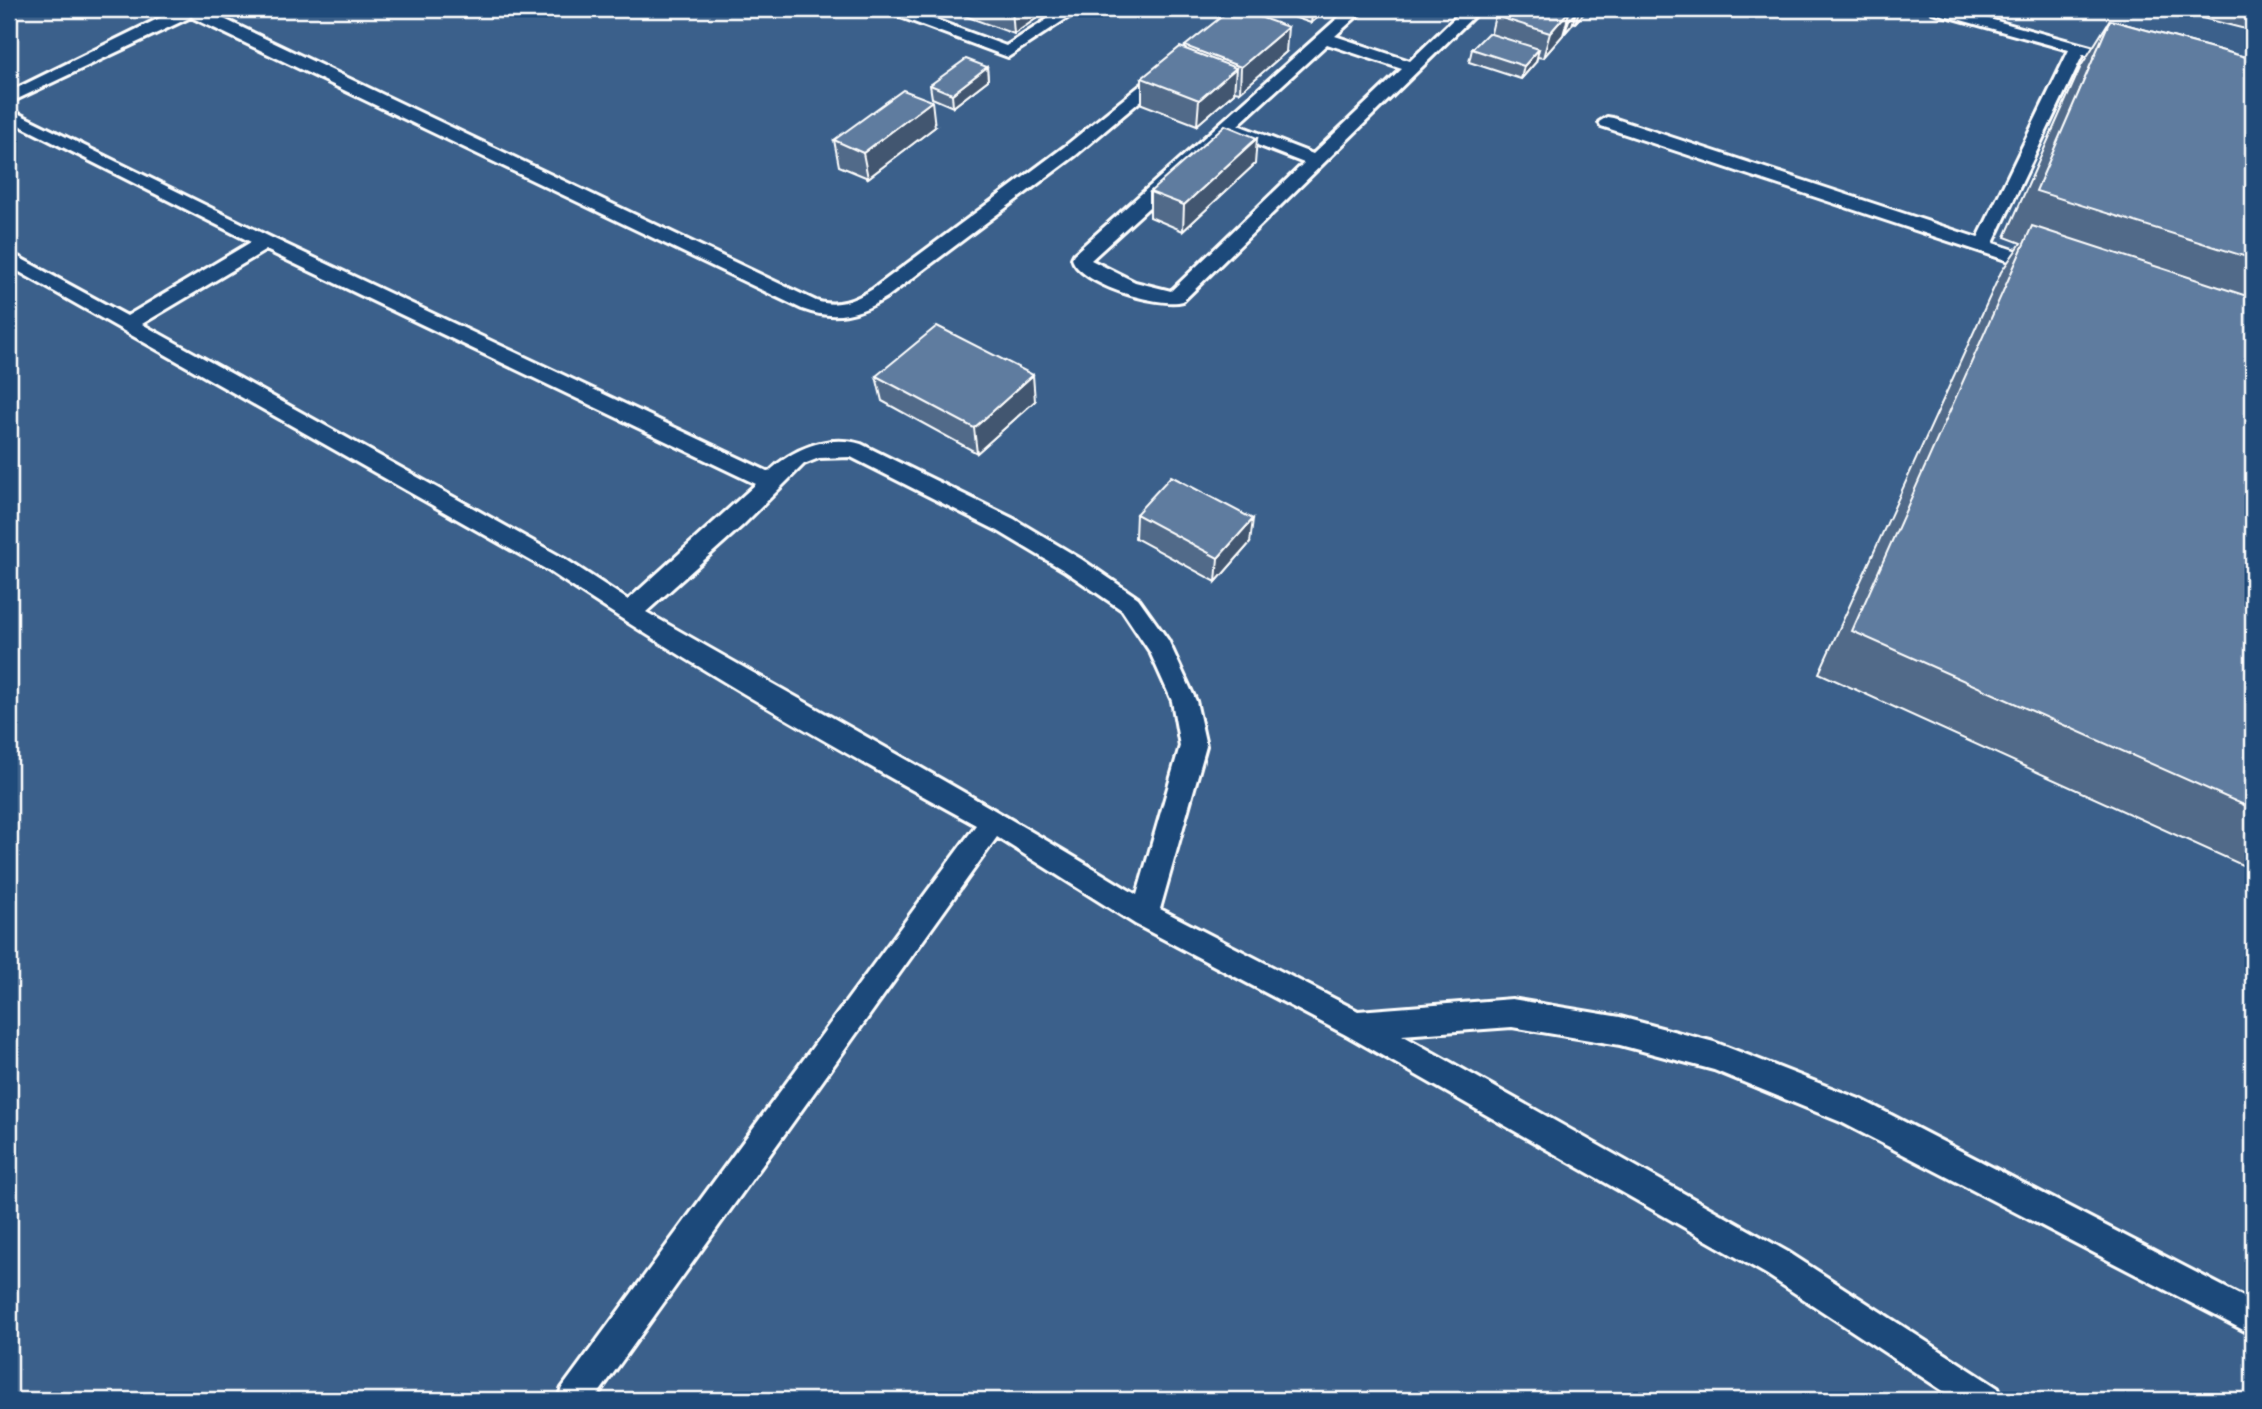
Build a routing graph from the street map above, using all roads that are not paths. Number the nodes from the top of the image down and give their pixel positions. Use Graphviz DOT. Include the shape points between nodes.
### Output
graph roads {
  1 [pos="191,9"];
  2 [pos="892,9"];
  3 [pos="1073,9"];
  4 [pos="1357,9"];
  5 [pos="1473,9"];
  6 [pos="1937,9"];
  7 [pos="1324,38"];
  8 [pos="2078,48"];
  9 [pos="1177,63"];
  10 [pos="2132,63"];
  11 [pos="1413,67"];
  12 [pos="9,98"];
  13 [pos="9,114"];
  14 [pos="1607,122"];
  15 [pos="1227,127"];
  16 [pos="1317,162"];
  17 [pos="265,242"];
  18 [pos="1983,246"];
  19 [pos="9,258"];
  20 [pos="2061,272"];
  21 [pos="127,324"];
  22 [pos="771,482"];
  23 [pos="629,612"];
  24 [pos="994,821"];
  25 [pos="1145,915"];
  26 [pos="1356,1026"];
  27 [pos="2253,1319"];
  28 [pos="574,1400"];
  29 [pos="1986,1400"];
  1 -- 9 [label="lane" via="809,305 833,312 864,304 880,293 1070,151"];
  1 -- 12 [label="lane"];
  2 -- 3 [label="lane" via="1008,52"];
  4 -- 7 [label="lane"];
  5 -- 11 [label="lane"];
  6 -- 8 [label="lane"];
  7 -- 11 [label="lane"];
  7 -- 15 [label="lane"];
  8 -- 10 [label="lane"];
  8 -- 18 [label="lane"];
  11 -- 16 [label="lane"];
  13 -- 17 [label="lane"];
  14 -- 18 [label="lane"];
  15 -- 16 [label="lane"];
  15 -- 16 [label="lane" via="1081,258 1082,263 1152,296 1176,297"];
  17 -- 21 [label="lane"];
  17 -- 22 [label="lane"];
  18 -- 20 [label="lane"];
  19 -- 21 [label="lane"];
  21 -- 23 [label="lane" via="556,565"];
  22 -- 23 [label="lane"];
  22 -- 25 [label="lane" via="807,454 854,449 1006,525 1130,604 1160,647 1184,701 1193,746"];
  23 -- 24 [label="lane"];
  24 -- 25 [label="lane"];
  24 -- 28 [label="lane"];
  25 -- 26 [label="lane"];
  26 -- 27 [label="lane" via="1512,1013 1620,1031 1714,1056 1851,1111"];
  26 -- 29 [label="lane" via="1777,1264"];
}
